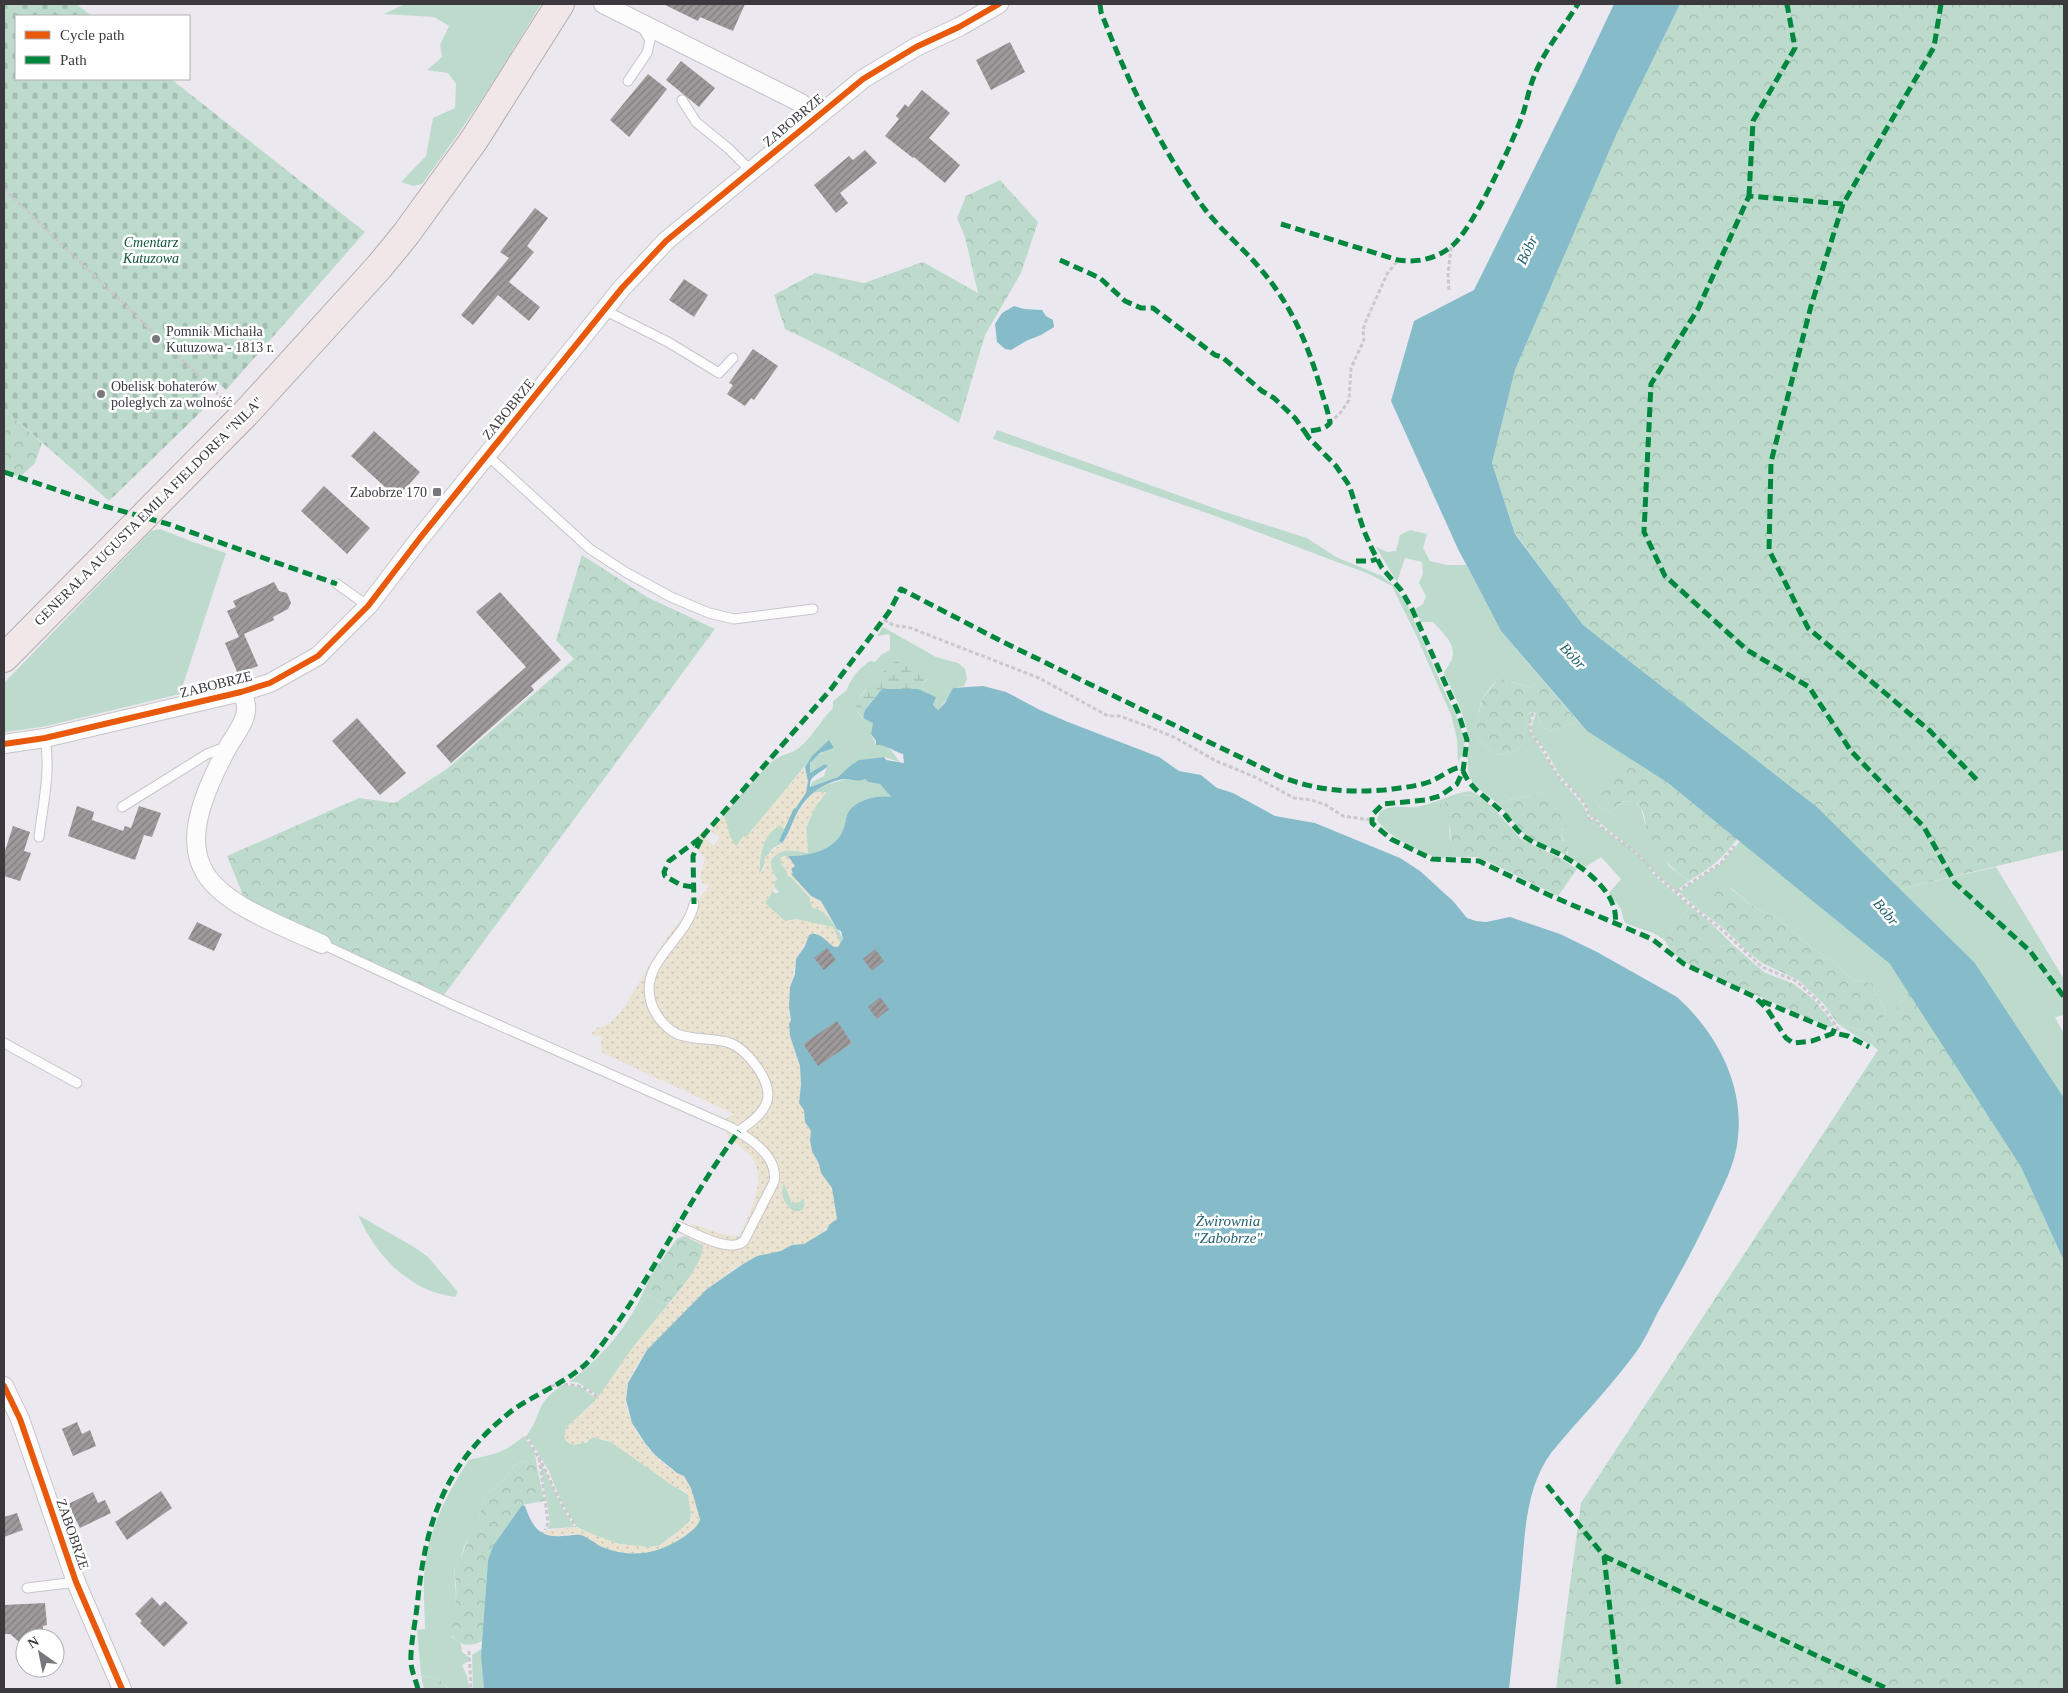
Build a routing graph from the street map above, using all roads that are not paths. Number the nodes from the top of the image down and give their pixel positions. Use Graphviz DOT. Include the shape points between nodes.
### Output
graph roads {
  1 [pos="560,4"];
  2 [pos="603,4"];
  3 [pos="999,4"];
  4 [pos="639,23"];
  5 [pos="628,81"];
  6 [pos="682,100"];
  7 [pos="817,117"];
  8 [pos="750,171"];
  9 [pos="604,310"];
  10 [pos="733,358"];
  11 [pos="487,455"];
  12 [pos="337,584"];
  13 [pos="368,606"];
  14 [pos="813,609"];
  15 [pos="4,658"];
  16 [pos="241,692"];
  17 [pos="45,738"];
  18 [pos="4,744"];
  19 [pos="228,746"];
  20 [pos="122,807"];
  21 [pos="39,837"];
  22 [pos="694,904"];
  23 [pos="322,944"];
  24 [pos="4,1043"];
  25 [pos="77,1083"];
  26 [pos="739,1132"];
  27 [pos="678,1226"];
  28 [pos="4,1386"];
  29 [pos="76,1582"];
  30 [pos="27,1588"];
  31 [pos="122,1689"];
  1 -- 15 [label="main road, GENERAŁA AUGUSTA EMILA FIELDORFA \"NILA\"" via="474,140 412,227 379,266 246,413"];
  2 -- 4 [label="street"];
  3 -- 7 [label="street, ZABOBRZE" via="885,65"];
  4 -- 5 [label="lane" via="650,40 648,53"];
  4 -- 7 [label="street" via="801,103"];
  6 -- 8 [label="lane" via="696,122"];
  7 -- 8 [label="street, ZABOBRZE"];
  8 -- 9 [label="street, ZABOBRZE" via="666,241"];
  9 -- 10 [label="lane" via="668,342 719,373"];
  9 -- 11 [label="street, ZABOBRZE"];
  11 -- 13 [label="street, ZABOBRZE"];
  11 -- 14 [label="lane" via="590,549 671,597 709,613 734,619"];
  12 -- 13 [label="lane"];
  13 -- 16 [label="street, ZABOBRZE" via="318,656 270,683"];
  16 -- 17 [label="street, ZABOBRZE"];
  16 -- 19 [label="street, ZABOBRZE" via="247,707 243,722"];
  17 -- 18 [label="street, ZABOBRZE"];
  17 -- 21 [label="lane" via="47,776"];
  19 -- 20 [label="lane" via="207,754"];
  19 -- 23 [label="street, ZABOBRZE" via="198,817 195,835 200,866 208,880 221,892 257,914"];
  22 -- 26 [label="lane" via="687,922 652,973 650,997 657,1015 670,1029 688,1037 715,1039 739,1047 759,1069 767,1092 766,1104"];
  23 -- 26 [label="lane"];
  24 -- 25 [label="lane"];
  26 -- 27 [label="lane" via="764,1152 775,1172 774,1182 744,1241 740,1245 724,1245"];
  28 -- 29 [label="street, ZABOBRZE" via="20,1419"];
  29 -- 30 [label="lane"];
  29 -- 31 [label="street, ZABOBRZE"];
}
